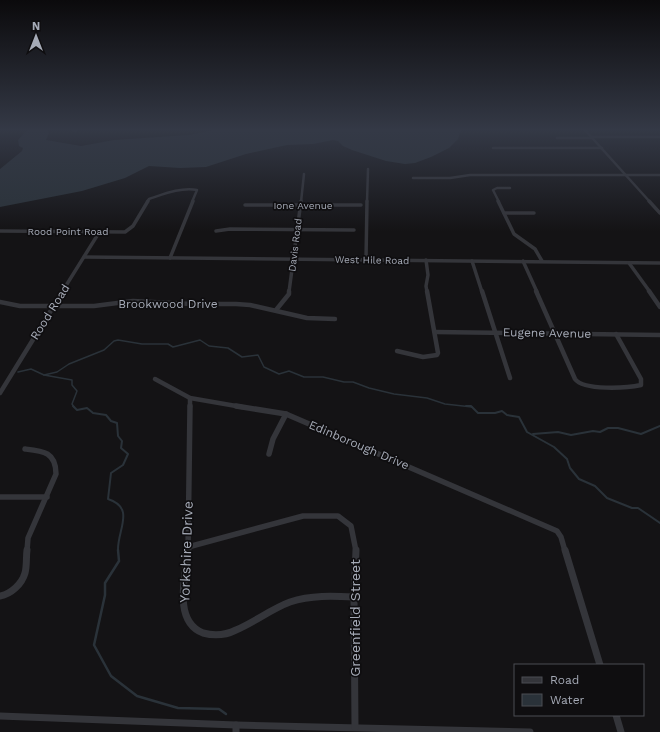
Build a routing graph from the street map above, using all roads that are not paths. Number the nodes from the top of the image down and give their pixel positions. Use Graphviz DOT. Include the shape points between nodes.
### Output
graph roads {
  1 [pos="616,164"];
  2 [pos="368,169"];
  3 [pos="304,174"];
  4 [pos="627,176"];
  5 [pos="660,176"];
  6 [pos="413,178"];
  7 [pos="510,188"];
  8 [pos="245,204"];
  9 [pos="300,205"];
  10 [pos="361,205"];
  11 [pos="504,213"];
  12 [pos="534,213"];
  13 [pos="660,213"];
  14 [pos="297,230"];
  15 [pos="354,230"];
  16 [pos="0,231"];
  17 [pos="100,231"];
  18 [pos="216,231"];
  19 [pos="84,257"];
  20 [pos="170,258"];
  21 [pos="294,259"];
  22 [pos="366,260"];
  23 [pos="426,260"];
  24 [pos="472,261"];
  25 [pos="523,261"];
  26 [pos="542,262"];
  27 [pos="629,263"];
  28 [pos="660,263"];
  29 [pos="0,302"];
  30 [pos="53,306"];
  31 [pos="660,307"];
  32 [pos="276,310"];
  33 [pos="335,319"];
  34 [pos="435,332"];
  35 [pos="495,332"];
  36 [pos="555,334"];
  37 [pos="616,334"];
  38 [pos="660,334"];
  39 [pos="397,351"];
  40 [pos="510,378"];
  41 [pos="155,379"];
  42 [pos="0,392"];
  43 [pos="190,398"];
  44 [pos="286,414"];
  45 [pos="25,449"];
  46 [pos="269,454"];
  47 [pos="0,497"];
  48 [pos="46,497"];
  49 [pos="188,547"];
  50 [pos="0,596"];
  51 [pos="354,597"];
  52 [pos="600,664"];
  53 [pos="0,716"];
  54 [pos="616,716"];
  55 [pos="355,727"];
  56 [pos="236,728"];
  57 [pos="530,732"];
  58 [pos="621,732"];
  1 -- 4 [label="street"];
  2 -- 22 [label="street"];
  3 -- 9 [label="street, Davis Road"];
  4 -- 5 [label="street"];
  4 -- 6 [label="street" via="470,175"];
  4 -- 13 [label="street"];
  7 -- 11 [label="street" via="493,190"];
  8 -- 9 [label="street, Ione Avenue"];
  9 -- 10 [label="street, Ione Avenue"];
  9 -- 14 [label="street, Davis Road"];
  11 -- 12 [label="street"];
  11 -- 26 [label="street" via="514,234 535,249"];
  14 -- 15 [label="street"];
  14 -- 18 [label="street"];
  14 -- 21 [label="street, Davis Road"];
  16 -- 17 [label="street, Rood Point Road"];
  17 -- 19 [label="street, Rood Road"];
  17 -- 20 [label="street, Rood Point Road" via="125,232 131,229 149,199 194,189 196,190"];
  19 -- 20 [label="street, West Hile Road"];
  19 -- 30 [label="street, Rood Road"];
  20 -- 21 [label="street, West Hile Road"];
  21 -- 22 [label="street, West Hile Road"];
  21 -- 32 [label="street, Davis Road" via="288,296"];
  22 -- 23 [label="street, West Hile Road"];
  23 -- 24 [label="street, West Hile Road"];
  23 -- 34 [label="street" via="426,286"];
  24 -- 25 [label="street, West Hile Road"];
  24 -- 35 [label="street"];
  25 -- 26 [label="street, West Hile Road"];
  25 -- 36 [label="street"];
  26 -- 27 [label="street, West Hile Road"];
  27 -- 28 [label="street, West Hile Road"];
  27 -- 31 [label="street"];
  29 -- 30 [label="street, Brookwood Drive" via="20,306"];
  30 -- 32 [label="street, Brookwood Drive" via="94,306 133,301 250,305"];
  30 -- 42 [label="street, Rood Road"];
  32 -- 33 [label="street, Brookwood Drive" via="307,318"];
  34 -- 35 [label="street, Eugene Avenue"];
  34 -- 39 [label="street" via="437,355 423,357"];
  35 -- 36 [label="street, Eugene Avenue"];
  35 -- 40 [label="street"];
  36 -- 37 [label="street, Eugene Avenue"];
  36 -- 37 [label="street" via="575,379 581,385 641,385 641,379"];
  37 -- 38 [label="street, Eugene Avenue"];
  41 -- 43 [label="street, Edinborough Drive"];
  43 -- 44 [label="street, Edinborough Drive"];
  43 -- 49 [label="street, Yorkshire Drive"];
  44 -- 46 [label="street" via="273,439"];
  44 -- 52 [label="street, Edinborough Drive" via="557,531"];
  45 -- 48 [label="street" via="42,451 52,456 57,465"];
  47 -- 48 [label="street"];
  48 -- 50 [label="street" via="28,538 25,574 14,590"];
  49 -- 51 [label="street, Greenfield Street" via="290,518 338,516 351,526 354,535"];
  49 -- 51 [label="street, Yorkshire Drive" via="183,601 185,614 200,632 217,636 229,633 300,598"];
  51 -- 55 [label="street, Greenfield Street"];
  53 -- 56 [label="street"];
  54 -- 58 [label="street"];
  55 -- 56 [label="street"];
  55 -- 57 [label="street"];
}
